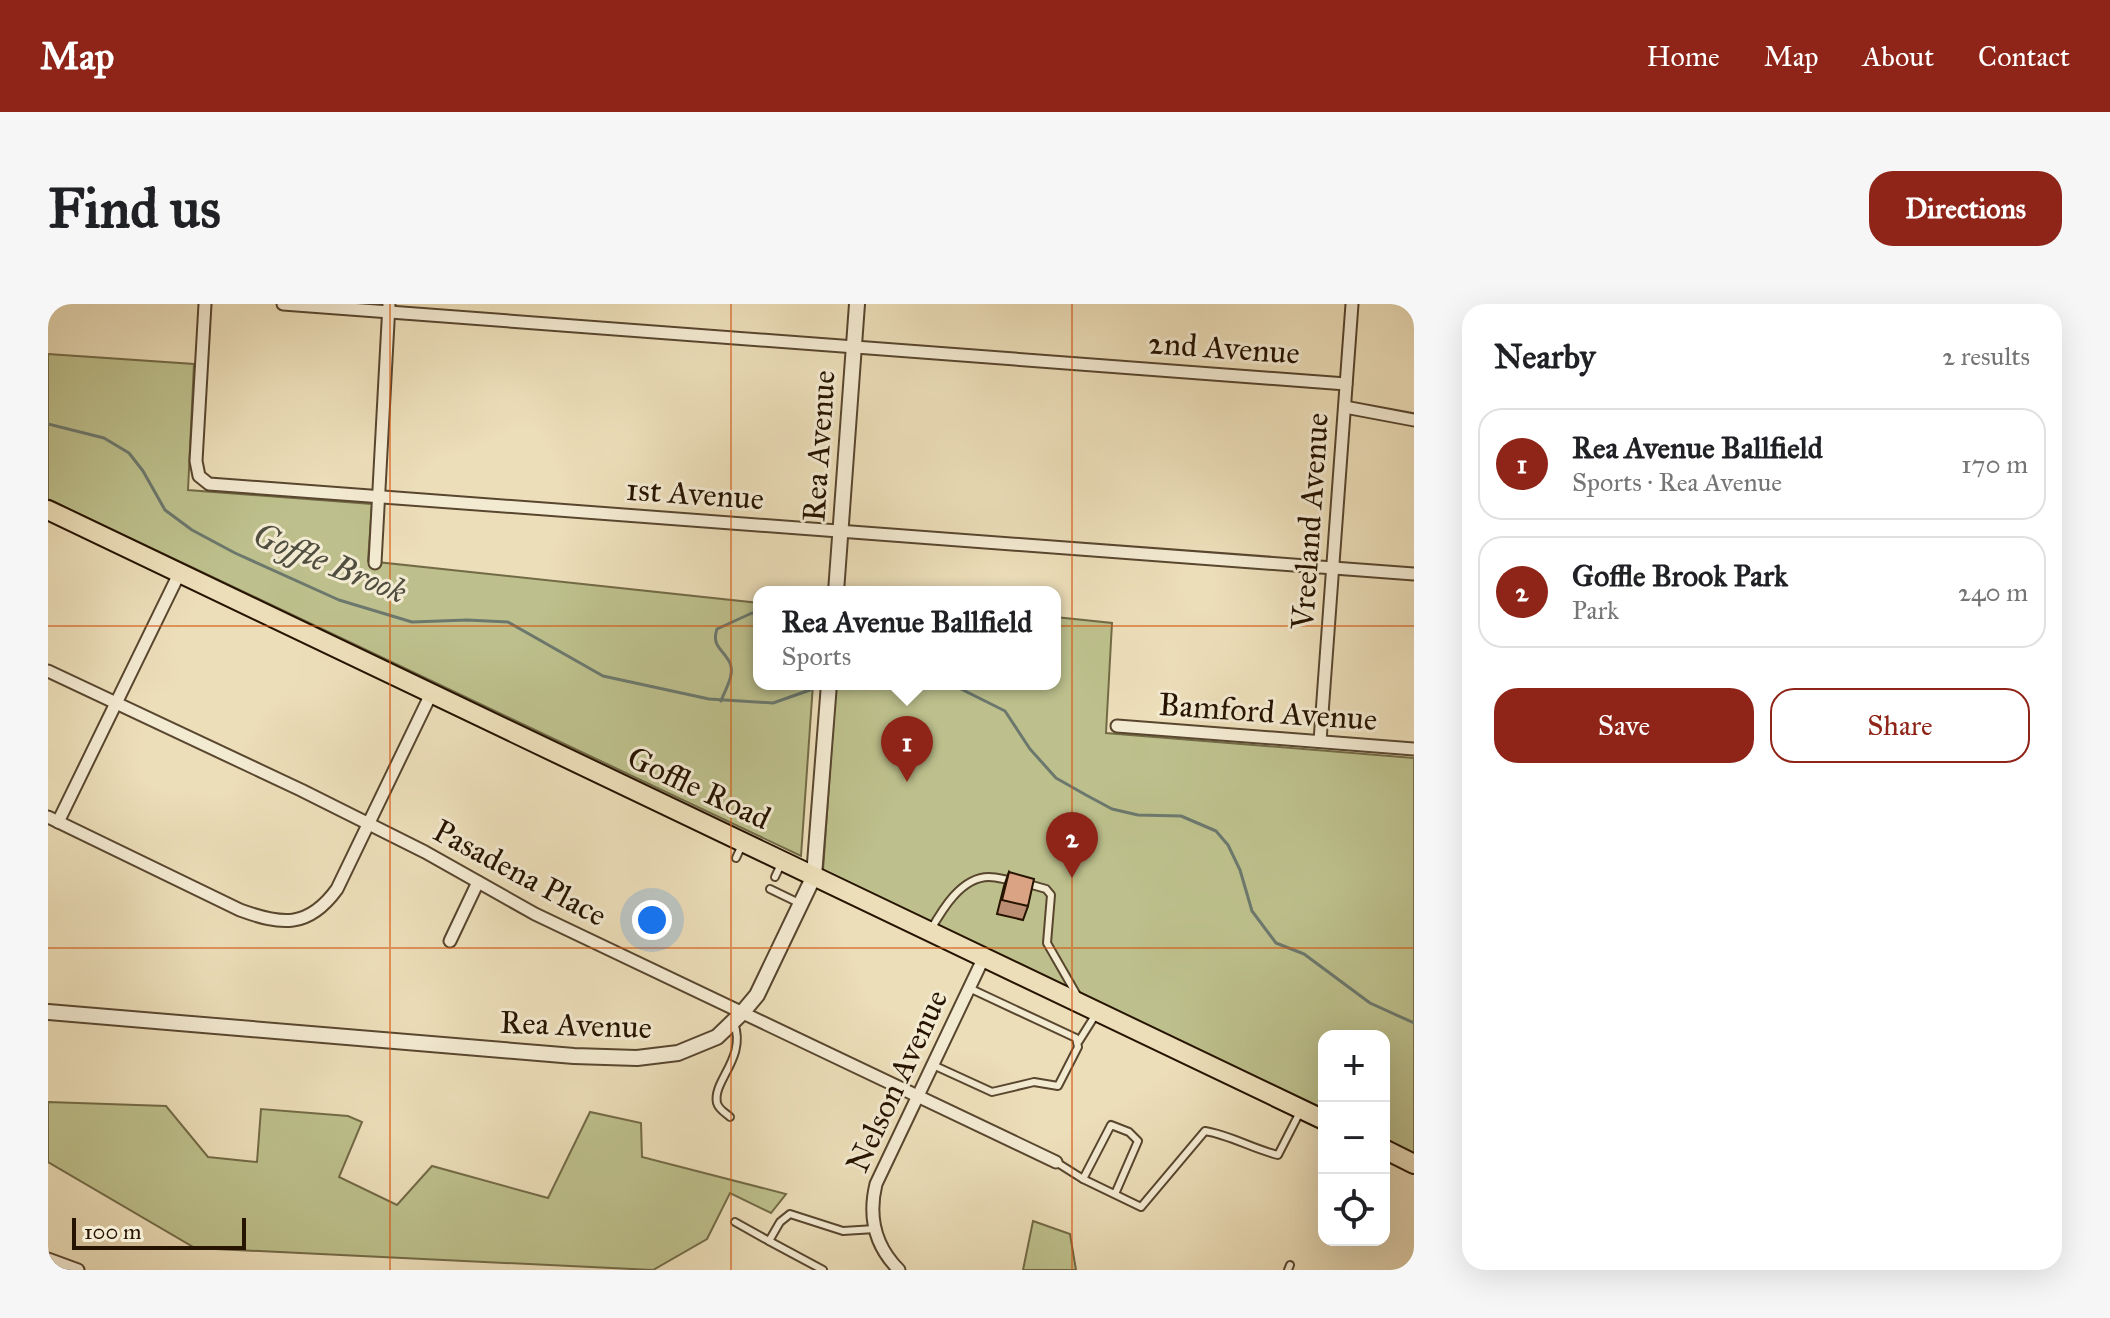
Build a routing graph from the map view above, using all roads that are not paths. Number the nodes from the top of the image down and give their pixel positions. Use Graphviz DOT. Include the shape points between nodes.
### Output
graph roads {
  1 [pos="205,304"];
  2 [pos="283,304"];
  3 [pos="857,304"];
  4 [pos="1352,304"];
  5 [pos="389,308"];
  6 [pos="854,347"];
  7 [pos="1346,384"];
  8 [pos="1345,407"];
  9 [pos="1414,420"];
  10 [pos="378,496"];
  11 [pos="48,510"];
  12 [pos="841,531"];
  13 [pos="375,563"];
  14 [pos="1333,568"];
  15 [pos="179,574"];
  16 [pos="1414,574"];
  17 [pos="836,586"];
  18 [pos="48,671"];
  19 [pos="829,690"];
  20 [pos="431,694"];
  21 [pos="115,703"];
  22 [pos="1117,726"];
  23 [pos="1320,741"];
  24 [pos="1414,749"];
  25 [pos="53,820"];
  26 [pos="368,825"];
  27 [pos="814,876"];
  28 [pos="478,882"];
  29 [pos="770,889"];
  30 [pos="801,904"];
  31 [pos="930,931"];
  32 [pos="450,941"];
  33 [pos="984,957"];
  34 [pos="969,988"];
  35 [pos="1090,1007"];
  36 [pos="48,1012"];
  37 [pos="738,1018"];
  38 [pos="1079,1041"];
  39 [pos="933,1065"];
  40 [pos="918,1096"];
  41 [pos="1301,1109"];
  42 [pos="730,1117"];
  43 [pos="1318,1117"];
  44 [pos="1390,1152"];
  45 [pos="1056,1162"];
  46 [pos="1414,1164"];
  47 [pos="1083,1179"];
  48 [pos="1115,1194"];
  49 [pos="735,1222"];
  50 [pos="875,1229"];
  51 [pos="769,1241"];
  52 [pos="48,1259"];
  53 [pos="78,1270"];
  54 [pos="823,1270"];
  55 [pos="899,1270"];
  1 -- 10 [label="street, 1st Avenue" via="199,476 209,484"];
  2 -- 5 [label="street, 2nd Avenue"];
  3 -- 6 [label="street, Rea Avenue"];
  4 -- 7 [label="street, Vreeland Avenue"];
  5 -- 6 [label="street, 2nd Avenue"];
  5 -- 10 [label="street"];
  6 -- 7 [label="street, 2nd Avenue"];
  6 -- 12 [label="street, Rea Avenue"];
  7 -- 8 [label="street, Vreeland Avenue"];
  8 -- 9 [label="street"];
  8 -- 14 [label="street, Vreeland Avenue"];
  10 -- 12 [label="street, 1st Avenue"];
  10 -- 13 [label="street"];
  11 -- 15 [label="main road, Goffle Road"];
  12 -- 14 [label="street, 1st Avenue"];
  12 -- 17 [label="street, Rea Avenue"];
  14 -- 16 [label="street, 1st Avenue"];
  14 -- 23 [label="street, Vreeland Avenue"];
  15 -- 20 [label="main road, Goffle Road"];
  15 -- 21 [label="street"];
  18 -- 21 [label="street, Pasadena Place"];
  19 -- 27 [label="street, Rea Avenue"];
  20 -- 26 [label="street"];
  20 -- 27 [label="main road, Goffle Road" via="779,869"];
  21 -- 25 [label="street"];
  21 -- 26 [label="street, Pasadena Place"];
  22 -- 23 [label="street, Bamford Avenue"];
  23 -- 24 [label="street, Bamford Avenue"];
  25 -- 26 [label="street" via="240,910 280,922 309,915 331,897"];
  26 -- 28 [label="street, Pasadena Place"];
  27 -- 30 [label="street, Rea Avenue"];
  27 -- 31 [label="main road, Goffle Road"];
  28 -- 32 [label="street"];
  28 -- 37 [label="street, Pasadena Place"];
  29 -- 30 [label="lane"];
  30 -- 37 [label="street, Rea Avenue" via="757,995"];
  31 -- 33 [label="main road, Goffle Road"];
  31 -- 35 [label="lane" via="950,898 973,882 988,877 1046,889 1051,895 1047,943"];
  33 -- 34 [label="street, Nelson Avenue"];
  33 -- 35 [label="main road, Goffle Road"];
  34 -- 38 [label="lane"];
  34 -- 39 [label="street, Nelson Avenue"];
  35 -- 38 [label="lane"];
  35 -- 41 [label="main road, Goffle Road"];
  36 -- 37 [label="street, Rea Avenue" via="444,1047 637,1058 698,1046"];
  37 -- 40 [label="street, Pasadena Place"];
  37 -- 42 [label="lane" via="738,1043 717,1099"];
  38 -- 39 [label="lane" via="1058,1086 1034,1082 992,1092"];
  39 -- 40 [label="street, Nelson Avenue"];
  40 -- 45 [label="street, Pasadena Place"];
  40 -- 50 [label="street, Nelson Avenue" via="876,1184 871,1209"];
  41 -- 43 [label="main road, Goffle Road"];
  41 -- 48 [label="lane" via="1278,1155 1205,1131 1141,1207"];
  44 -- 46 [label="main road"];
  45 -- 47 [label="lane"];
  47 -- 48 [label="lane"];
  47 -- 48 [label="lane" via="1111,1125 1129,1132 1138,1141"];
  49 -- 51 [label="lane"];
  50 -- 51 [label="lane" via="843,1231 790,1214"];
  50 -- 55 [label="street, Nelson Avenue"];
  51 -- 54 [label="lane"];
  52 -- 53 [label="street"];
}
